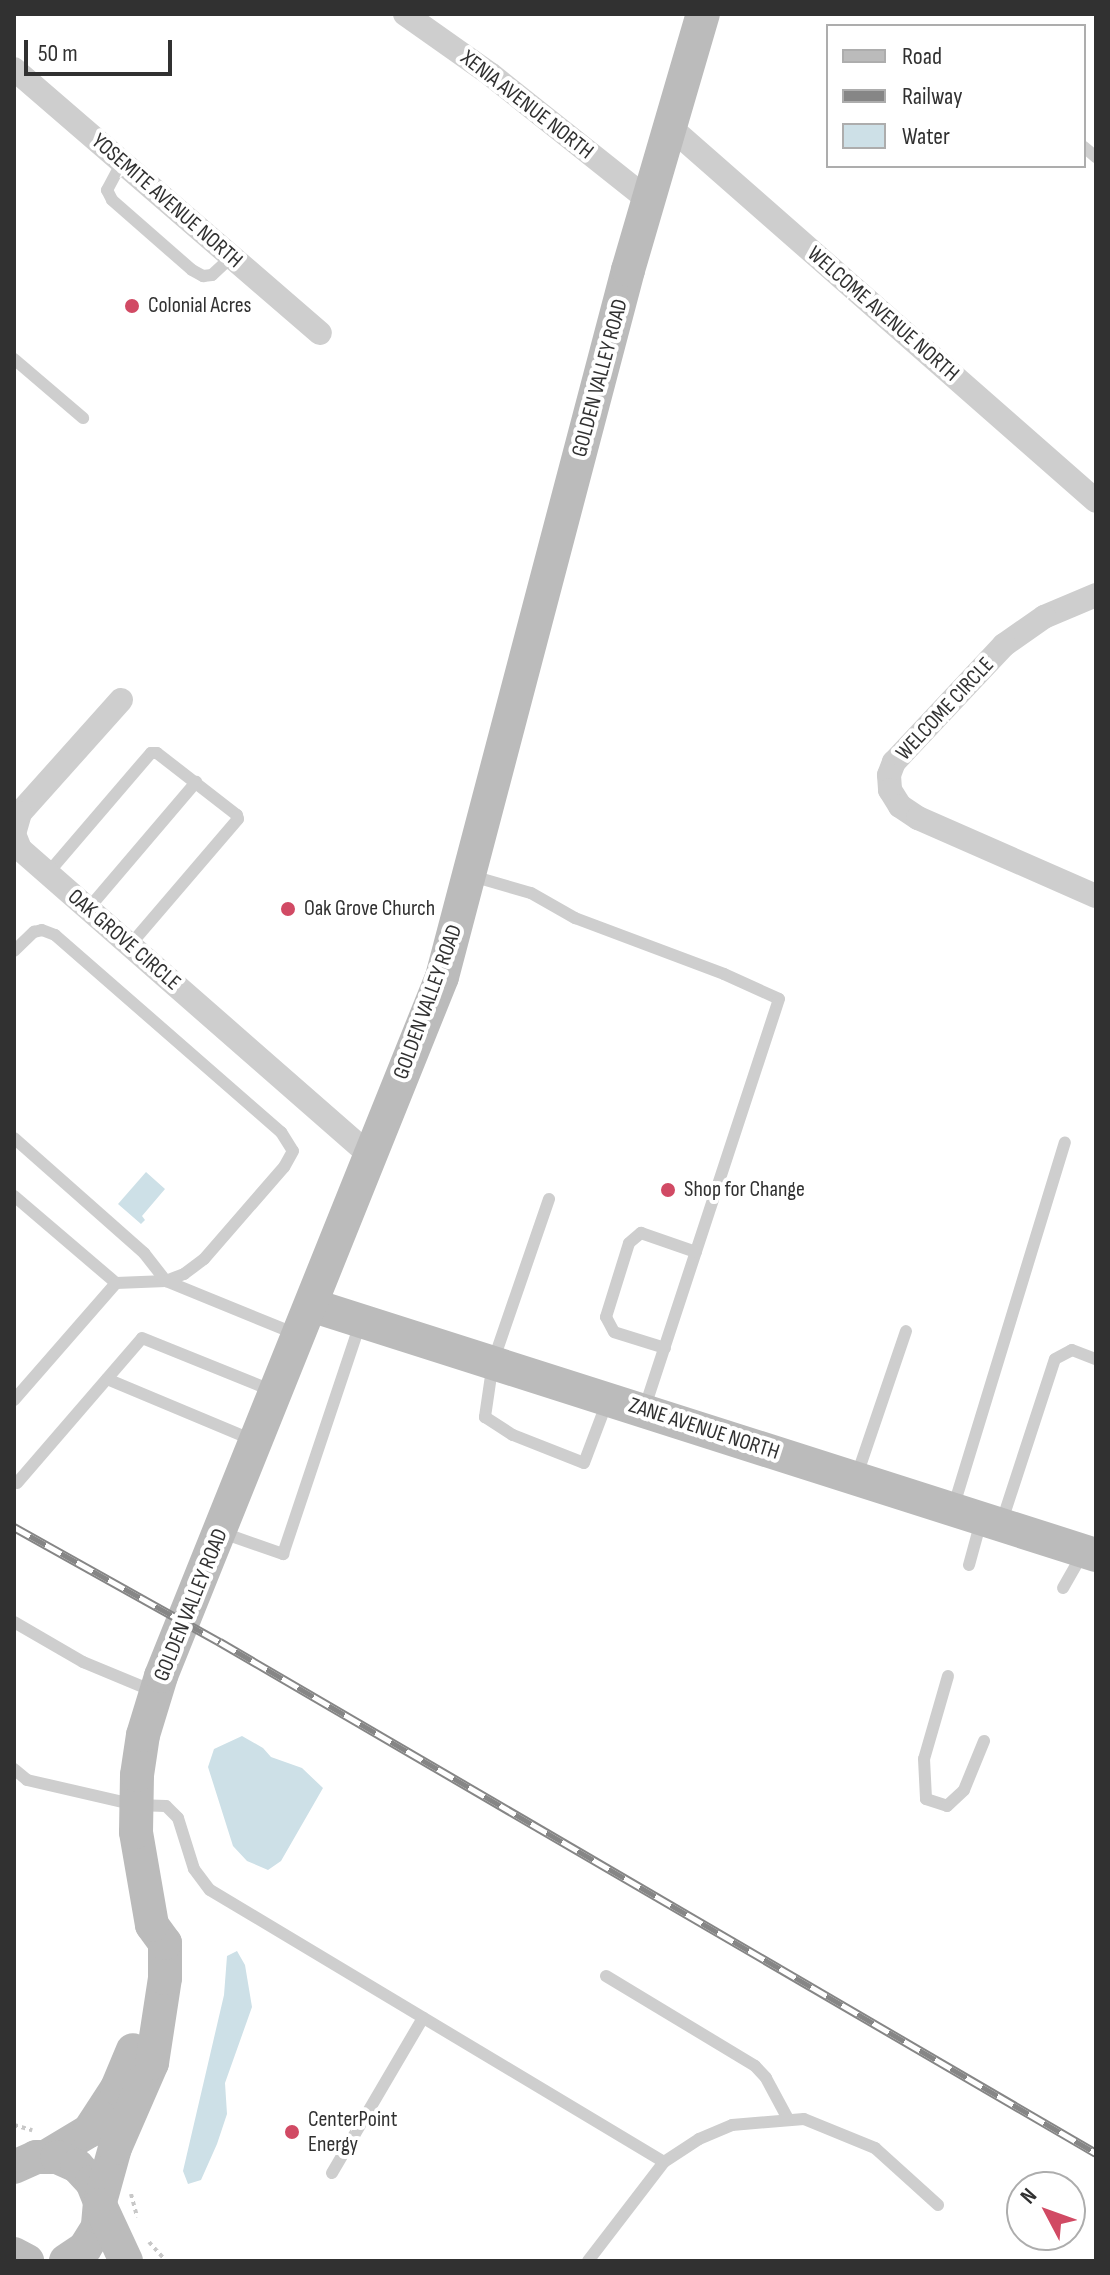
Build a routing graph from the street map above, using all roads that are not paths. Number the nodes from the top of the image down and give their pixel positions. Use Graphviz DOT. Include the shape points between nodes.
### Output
graph roads {
  1 [pos="405,14"];
  2 [pos="703,14"];
  3 [pos="14,69"];
  4 [pos="670,127"];
  5 [pos="122,162"];
  6 [pos="647,199"];
  7 [pos="231,257"];
  8 [pos="320,333"];
  9 [pos="14,359"];
  10 [pos="83,418"];
  11 [pos="1096,501"];
  12 [pos="1096,595"];
  13 [pos="121,700"];
  14 [pos="196,782"];
  15 [pos="48,873"];
  16 [pos="470,875"];
  17 [pos="1096,896"];
  18 [pos="88,909"];
  19 [pos="129,946"];
  20 [pos="14,951"];
  21 [pos="14,1138"];
  22 [pos="1065,1143"];
  23 [pos="370,1155"];
  24 [pos="14,1196"];
  25 [pos="549,1199"];
  26 [pos="696,1252"];
  27 [pos="166,1281"];
  28 [pos="116,1283"];
  29 [pos="305,1320"];
  30 [pos="361,1321"];
  31 [pos="906,1331"];
  32 [pos="665,1348"];
  33 [pos="1096,1359"];
  34 [pos="493,1362"];
  35 [pos="107,1379"];
  36 [pos="276,1393"];
  37 [pos="608,1399"];
  38 [pos="14,1400"];
  39 [pos="644,1410"];
  40 [pos="256,1441"];
  41 [pos="856,1478"];
  42 [pos="17,1483"];
  43 [pos="978,1517"];
  44 [pos="220,1532"];
  45 [pos="1090,1552"];
  46 [pos="969,1565"];
  47 [pos="1063,1588"];
  48 [pos="14,1622"];
  49 [pos="948,1676"];
  50 [pos="156,1693"];
  51 [pos="984,1741"];
  52 [pos="14,1769"];
  53 [pos="135,1805"];
  54 [pos="152,1925"];
  55 [pos="606,1976"];
  56 [pos="423,2018"];
  57 [pos="788,2119"];
  58 [pos="29,2156"];
  59 [pos="664,2162"];
  60 [pos="332,2173"];
  61 [pos="110,2199"];
  62 [pos="938,2205"];
  63 [pos="135,2247"];
  64 [pos="14,2254"];
  65 [pos="27,2261"];
  66 [pos="66,2261"];
  67 [pos="588,2261"];
  1 -- 6 [label="street, XENIA AVENUE NORTH"];
  2 -- 4 [label="street, GOLDEN VALLEY ROAD"];
  3 -- 5 [label="street, YOSEMITE AVENUE NORTH"];
  4 -- 6 [label="street, GOLDEN VALLEY ROAD"];
  4 -- 11 [label="street, WELCOME AVENUE NORTH"];
  5 -- 7 [label="street, YOSEMITE AVENUE NORTH"];
  5 -- 7 [label="lane" via="107,190 112,200 192,270 212,275"];
  6 -- 16 [label="street, GOLDEN VALLEY ROAD"];
  7 -- 8 [label="street, YOSEMITE AVENUE NORTH"];
  9 -- 10 [label="lane"];
  12 -- 17 [label="street, WELCOME CIRCLE" via="1044,617 1004,645 894,762 889,775 890,790 900,806 918,818"];
  13 -- 15 [label="street, OAK GROVE CIRCLE" via="20,813 14,834 20,849"];
  14 -- 15 [label="lane" via="151,753"];
  14 -- 18 [label="lane"];
  14 -- 19 [label="lane" via="238,819"];
  15 -- 18 [label="street, OAK GROVE CIRCLE"];
  16 -- 23 [label="street, GOLDEN VALLEY ROAD" via="442,977"];
  16 -- 26 [label="lane" via="531,893 575,918 779,999"];
  18 -- 19 [label="street, OAK GROVE CIRCLE"];
  19 -- 23 [label="street, OAK GROVE CIRCLE"];
  20 -- 27 [label="lane" via="34,932 55,935 291,1146 284,1167 204,1259"];
  21 -- 27 [label="lane" via="144,1253"];
  22 -- 43 [label="lane"];
  23 -- 29 [label="street, GOLDEN VALLEY ROAD"];
  24 -- 28 [label="lane"];
  25 -- 34 [label="lane"];
  26 -- 32 [label="lane"];
  26 -- 32 [label="lane" via="641,1233 629,1243 606,1317 614,1332"];
  27 -- 28 [label="lane"];
  27 -- 29 [label="lane"];
  28 -- 38 [label="lane"];
  29 -- 30 [label="street, ZANE AVENUE NORTH"];
  29 -- 36 [label="street, GOLDEN VALLEY ROAD"];
  30 -- 34 [label="street, ZANE AVENUE NORTH"];
  30 -- 44 [label="lane" via="283,1554"];
  31 -- 41 [label="lane"];
  32 -- 39 [label="lane"];
  33 -- 43 [label="lane" via="1072,1350 1055,1359"];
  34 -- 37 [label="street, ZANE AVENUE NORTH"];
  34 -- 37 [label="lane" via="485,1417 513,1435 584,1463"];
  35 -- 36 [label="lane" via="142,1338"];
  35 -- 40 [label="lane"];
  35 -- 42 [label="lane"];
  36 -- 40 [label="street, GOLDEN VALLEY ROAD"];
  37 -- 39 [label="street, ZANE AVENUE NORTH"];
  39 -- 41 [label="street, ZANE AVENUE NORTH"];
  40 -- 44 [label="street, GOLDEN VALLEY ROAD"];
  41 -- 43 [label="street, ZANE AVENUE NORTH"];
  43 -- 45 [label="street, ZANE AVENUE NORTH"];
  43 -- 46 [label="lane"];
  44 -- 50 [label="street, GOLDEN VALLEY ROAD"];
  45 -- 47 [label="lane"];
  48 -- 50 [label="lane" via="83,1662"];
  49 -- 51 [label="lane" via="924,1759 926,1799 947,1806 964,1790"];
  50 -- 53 [label="street, GOLDEN VALLEY ROAD" via="143,1735"];
  52 -- 53 [label="lane" via="27,1780"];
  53 -- 54 [label="street, GOLDEN VALLEY ROAD"];
  53 -- 56 [label="lane" via="166,1806 178,1818 194,1869 210,1890"];
  54 -- 58 [label="street, GOLDEN VALLEY ROAD" via="143,1945 145,1967 133,2049 117,2088 89,2131"];
  54 -- 61 [label="street, GOLDEN VALLEY ROAD" via="165,1943 160,2028 152,2063 115,2148"];
  55 -- 57 [label="lane" via="755,2066"];
  56 -- 59 [label="lane"];
  56 -- 60 [label="lane"];
  57 -- 59 [label="lane" via="732,2125"];
  57 -- 62 [label="lane" via="804,2119 875,2148"];
  58 -- 61 [label="street" via="68,2160"];
  59 -- 67 [label="lane"];
  61 -- 63 [label="street"];
  61 -- 66 [label="street, GOLDEN VALLEY ROAD" via="93,2238"];
  64 -- 65 [label="street"];
}
